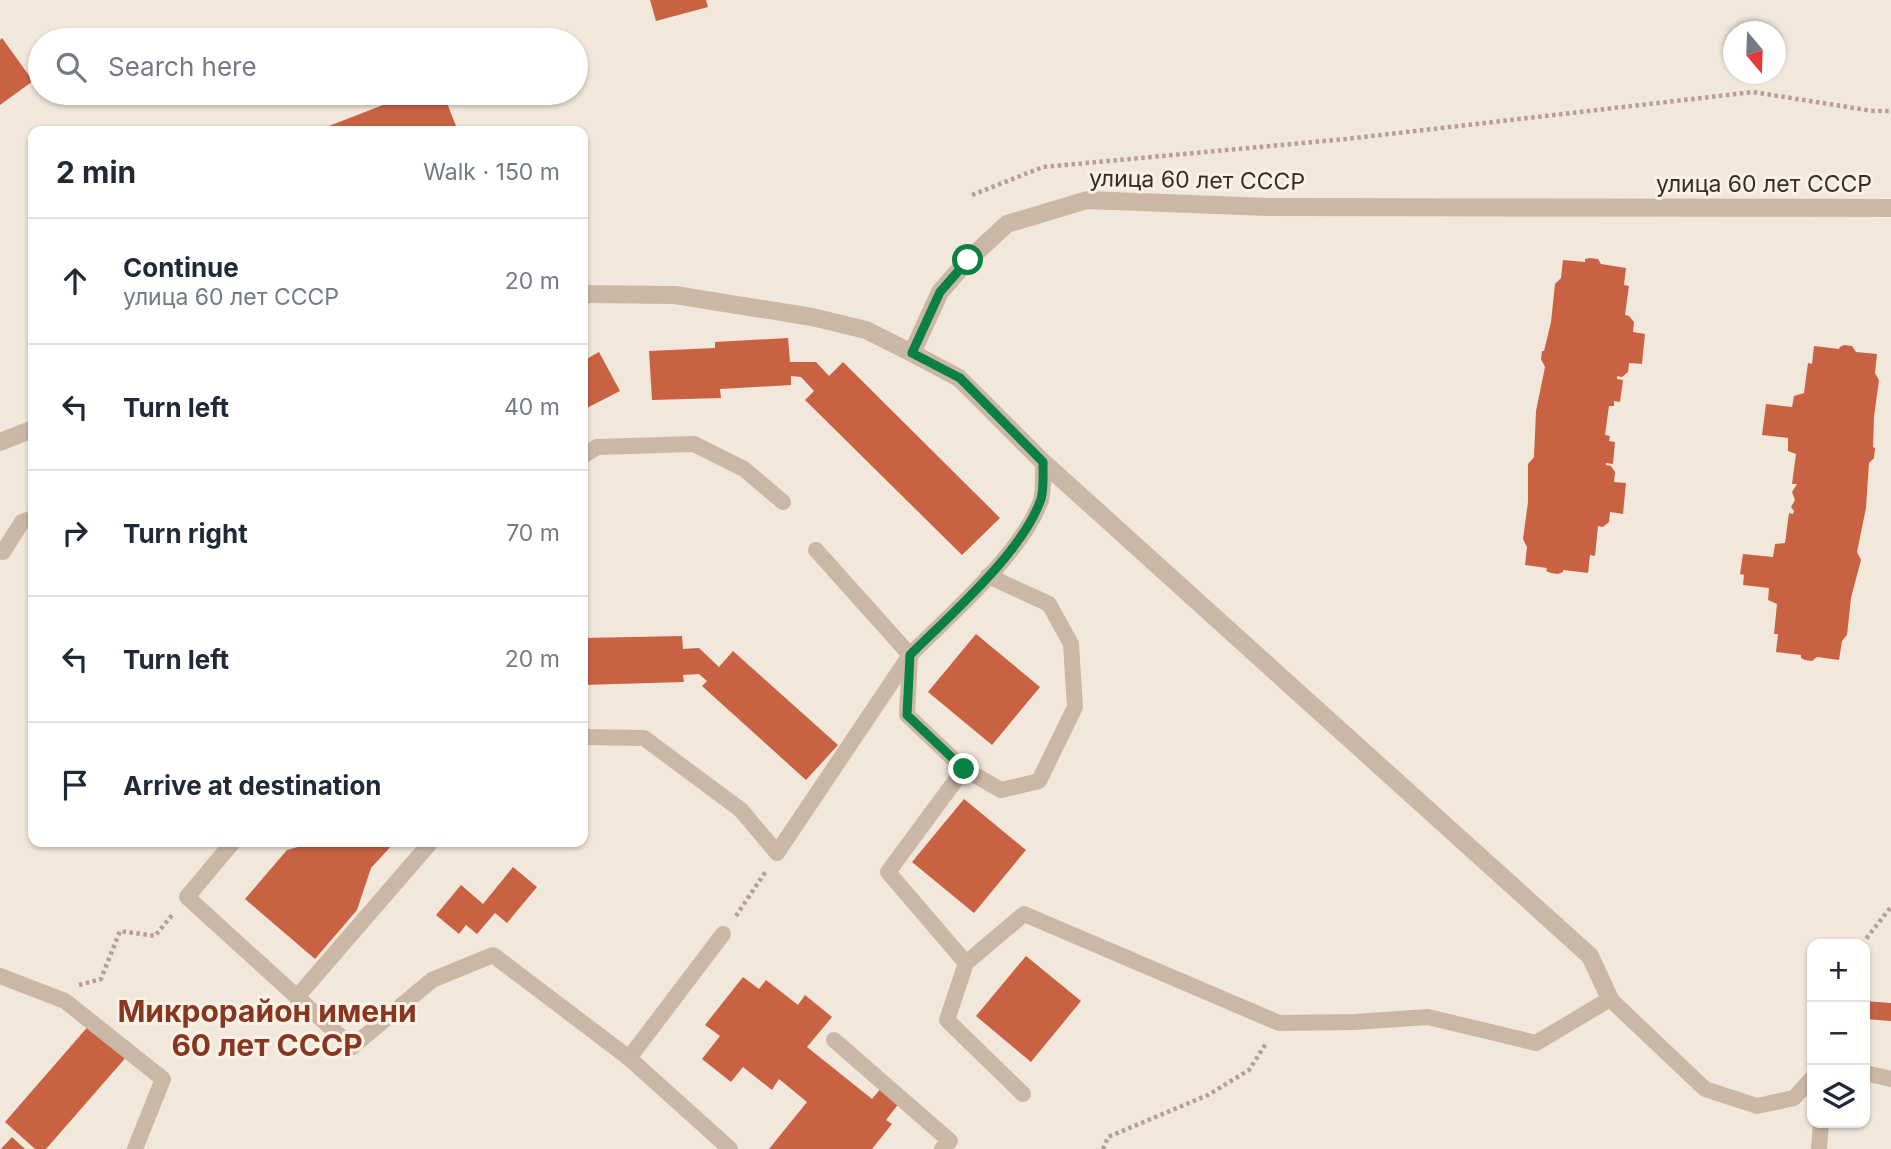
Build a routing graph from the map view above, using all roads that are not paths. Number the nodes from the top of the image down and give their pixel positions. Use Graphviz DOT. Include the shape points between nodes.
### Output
graph roads {
  1 [pos="1891,208"];
  2 [pos="588,294"];
  3 [pos="912,353"];
  4 [pos="28,431"];
  5 [pos="0,442"];
  6 [pos="588,453"];
  7 [pos="1043,462"];
  8 [pos="783,502"];
  9 [pos="28,520"];
  10 [pos="816,550"];
  11 [pos="3,552"];
  12 [pos="988,576"];
  13 [pos="910,655"];
  14 [pos="588,737"];
  15 [pos="964,769"];
  16 [pos="229,847"];
  17 [pos="427,847"];
  18 [pos="723,934"];
  19 [pos="966,962"];
  20 [pos="0,976"];
  21 [pos="297,997"];
  22 [pos="1610,999"];
  23 [pos="834,1040"];
  24 [pos="629,1058"];
  25 [pos="1870,1074"];
  26 [pos="1891,1079"];
  27 [pos="1807,1084"];
  28 [pos="1023,1094"];
  29 [pos="1821,1128"];
  30 [pos="135,1149"];
  31 [pos="730,1149"];
  32 [pos="942,1149"];
  33 [pos="1819,1149"];
  1 -- 3 [label="street, улица 60 лет СССР" via="1269,207 1087,200 1007,224 940,292"];
  2 -- 3 [label="street" via="675,295 812,317 866,331"];
  3 -- 7 [label="street" via="960,378"];
  4 -- 5 [label="street"];
  6 -- 8 [label="lane" via="597,447 694,444 744,469"];
  7 -- 12 [label="lane" via="1041,498 1026,531"];
  7 -- 22 [label="street" via="1590,956"];
  9 -- 11 [label="lane"];
  10 -- 13 [label="lane"];
  12 -- 13 [label="lane"];
  12 -- 15 [label="lane" via="1049,604 1070,644 1075,707 1039,781 1001,790"];
  13 -- 14 [label="lane" via="777,853 741,810 644,738"];
  13 -- 15 [label="lane" via="907,715"];
  15 -- 19 [label="lane" via="888,872"];
  16 -- 21 [label="lane" via="187,897"];
  17 -- 21 [label="lane"];
  18 -- 24 [label="lane"];
  19 -- 22 [label="lane" via="1024,914 1279,1023 1428,1017 1536,1043"];
  19 -- 28 [label="lane" via="947,1020"];
  20 -- 30 [label="lane" via="65,1001 163,1079"];
  21 -- 24 [label="lane" via="352,1047 432,980 493,955"];
  22 -- 27 [label="lane" via="1705,1089 1757,1106 1794,1098"];
  23 -- 32 [label="lane" via="950,1141"];
  24 -- 31 [label="lane"];
  25 -- 26 [label="lane"];
  29 -- 33 [label="lane"];
}
